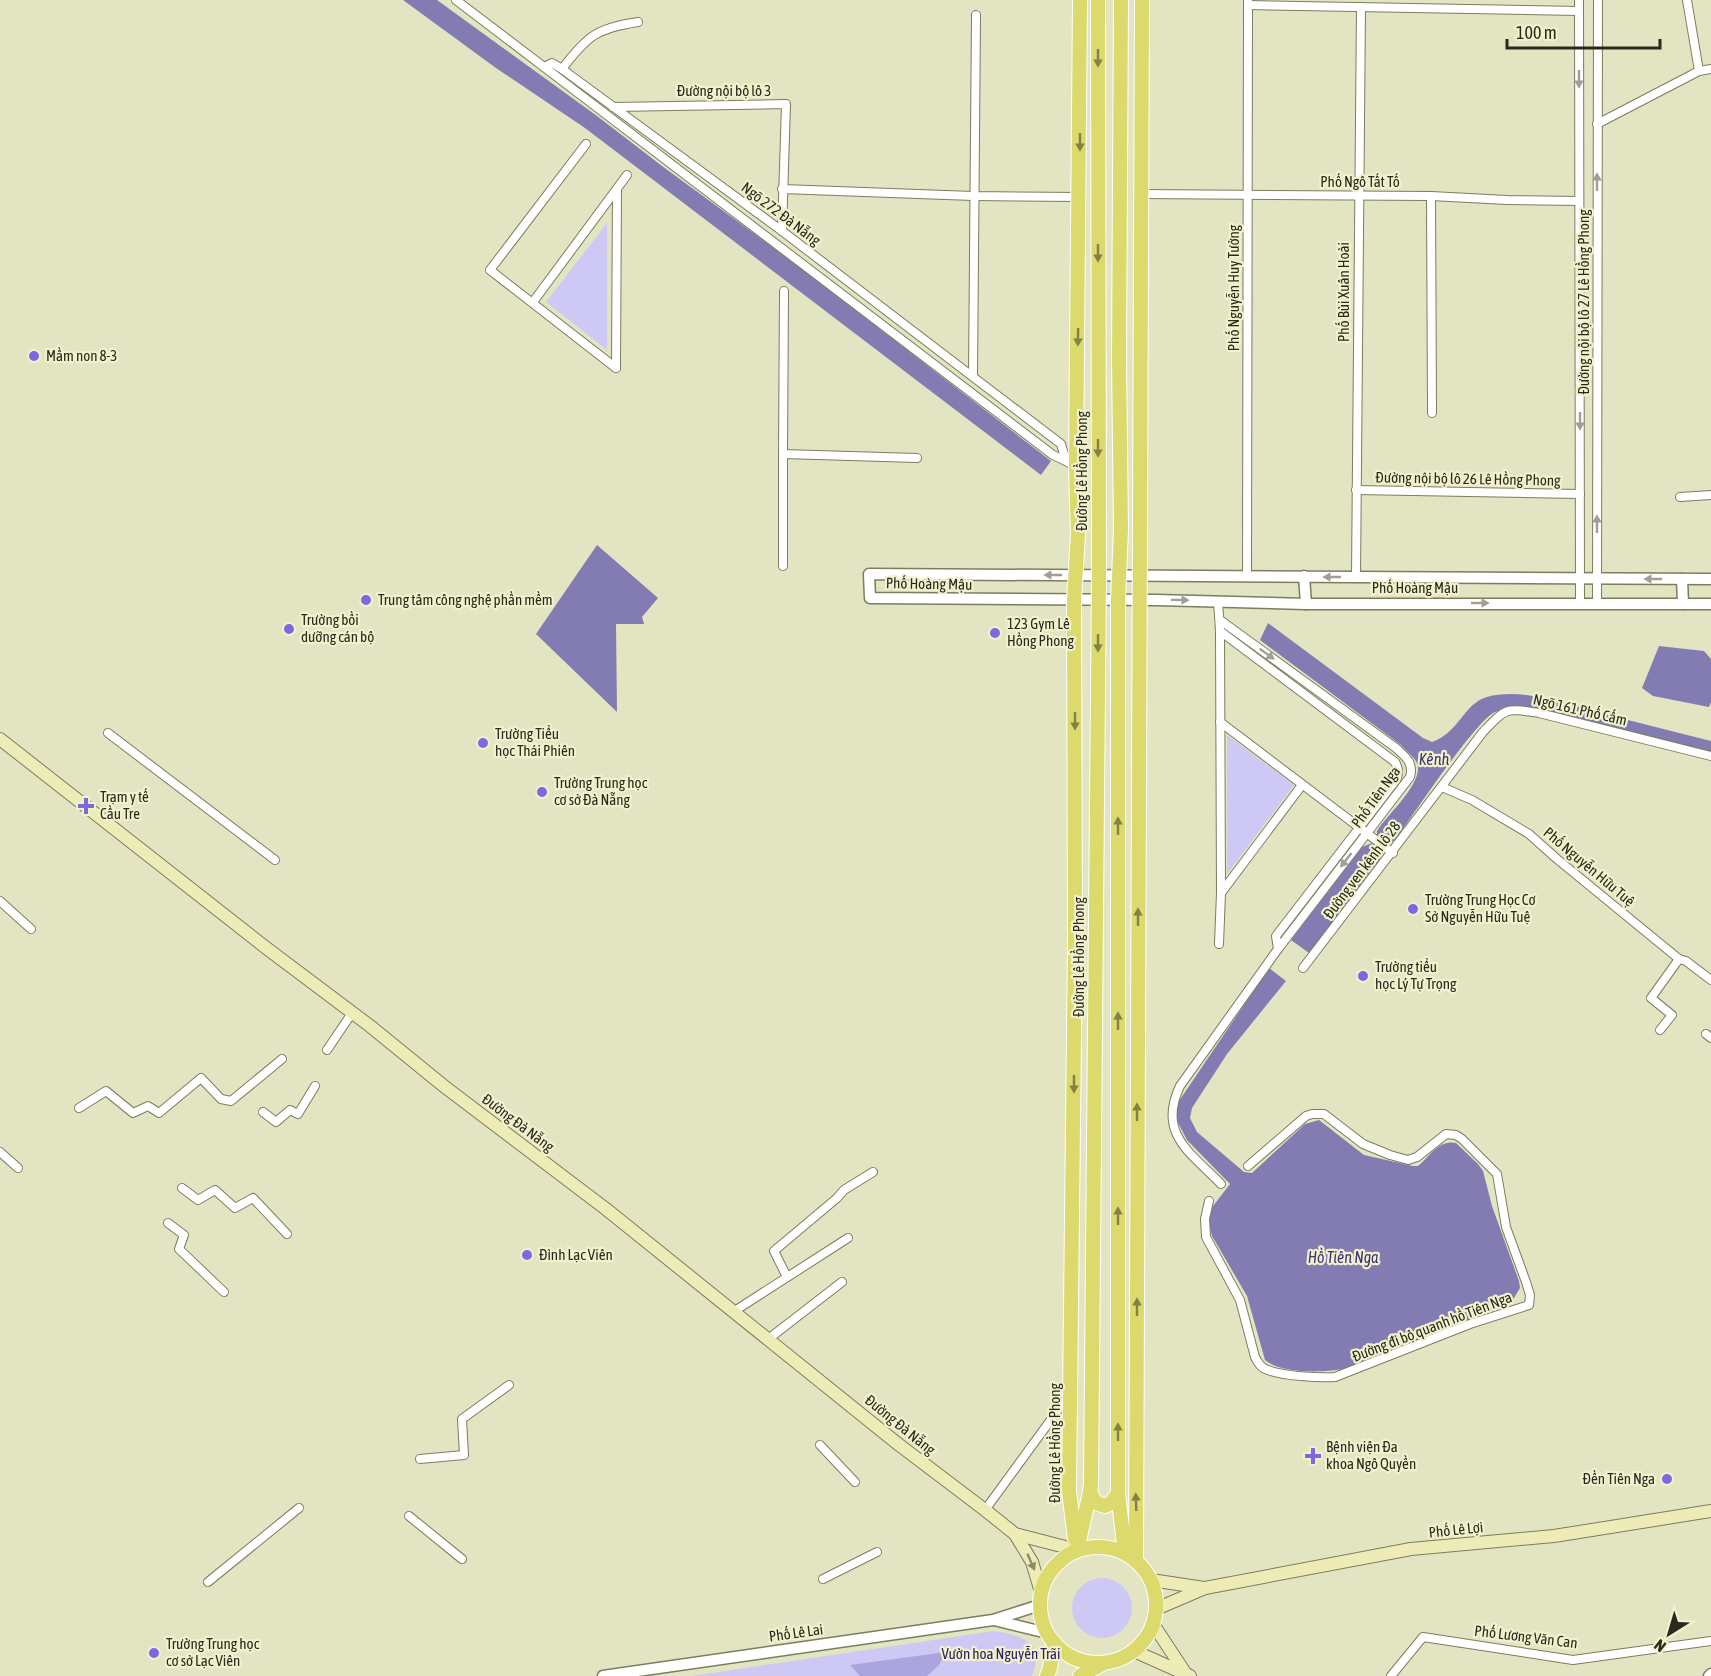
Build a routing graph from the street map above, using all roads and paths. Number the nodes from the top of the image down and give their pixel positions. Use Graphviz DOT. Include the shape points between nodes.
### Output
graph roads {
  1 [pos="456,0"];
  2 [pos="1080,0"];
  3 [pos="1098,0"];
  4 [pos="1121,0"];
  5 [pos="1142,0"];
  6 [pos="1579,0"];
  7 [pos="1598,0"];
  8 [pos="1687,0"];
  9 [pos="1248,2"];
  10 [pos="1360,7"];
  11 [pos="1579,11"];
  12 [pos="976,15"];
  13 [pos="638,22"];
  14 [pos="544,67"];
  15 [pos="562,69"];
  16 [pos="1711,69"];
  17 [pos="1699,70"];
  18 [pos="614,107"];
  19 [pos="1597,124"];
  20 [pos="586,144"];
  21 [pos="627,175"];
  22 [pos="782,189"];
  23 [pos="617,190"];
  24 [pos="1141,194"];
  25 [pos="1248,195"];
  26 [pos="973,196"];
  27 [pos="1359,196"];
  28 [pos="1431,196"];
  29 [pos="1080,197"];
  30 [pos="1579,201"];
  31 [pos="782,231"];
  32 [pos="784,291"];
  33 [pos="533,302"];
  34 [pos="973,376"];
  35 [pos="1432,413"];
  36 [pos="783,454"];
  37 [pos="917,458"];
  38 [pos="1071,464"];
  39 [pos="1356,490"];
  40 [pos="1580,494"];
  41 [pos="1711,495"];
  42 [pos="1680,497"];
  43 [pos="783,566"];
  44 [pos="1075,575"];
  45 [pos="1099,575"];
  46 [pos="1119,575"];
  47 [pos="1141,575"];
  48 [pos="1247,576"];
  49 [pos="1304,576"];
  50 [pos="1356,577"];
  51 [pos="1580,578"];
  52 [pos="1597,578"];
  53 [pos="1682,579"];
  54 [pos="1711,579"];
  55 [pos="1074,600"];
  56 [pos="1098,600"];
  57 [pos="1118,600"];
  58 [pos="1141,600"];
  59 [pos="1218,601"];
  60 [pos="1580,603"];
  61 [pos="1597,603"];
  62 [pos="1306,604"];
  63 [pos="1683,604"];
  64 [pos="1711,604"];
  65 [pos="1220,620"];
  66 [pos="1220,631"];
  67 [pos="1220,722"];
  68 [pos="108,733"];
  69 [pos="0,739"];
  70 [pos="1711,756"];
  71 [pos="1302,785"];
  72 [pos="1442,787"];
  73 [pos="1363,831"];
  74 [pos="1392,853"];
  75 [pos="275,860"];
  76 [pos="1221,893"];
  77 [pos="0,900"];
  78 [pos="31,929"];
  79 [pos="1075,942"];
  80 [pos="1095,942"];
  81 [pos="1219,944"];
  82 [pos="1679,959"];
  83 [pos="1303,968"];
  84 [pos="1711,980"];
  85 [pos="352,1013"];
  86 [pos="1660,1030"];
  87 [pos="327,1050"];
  88 [pos="282,1059"];
  89 [pos="315,1086"];
  90 [pos="79,1108"];
  91 [pos="263,1112"];
  92 [pos="0,1152"];
  93 [pos="1248,1166"];
  94 [pos="18,1168"];
  95 [pos="873,1172"];
  96 [pos="1221,1184"];
  97 [pos="182,1188"];
  98 [pos="1209,1201"];
  99 [pos="168,1222"];
  100 [pos="287,1234"];
  101 [pos="848,1238"];
  102 [pos="1137,1245"];
  103 [pos="1073,1246"];
  104 [pos="1118,1246"];
  105 [pos="1093,1247"];
  106 [pos="787,1277"];
  107 [pos="843,1282"];
  108 [pos="224,1292"];
  109 [pos="733,1311"];
  110 [pos="767,1340"];
  111 [pos="509,1385"];
  112 [pos="1071,1392"];
  113 [pos="820,1445"];
  114 [pos="420,1459"];
  115 [pos="855,1482"];
  116 [pos="1090,1492"];
  117 [pos="1118,1493"];
  118 [pos="299,1508"];
  119 [pos="985,1510"];
  120 [pos="1711,1511"];
  121 [pos="408,1516"];
  122 [pos="1016,1534"];
  123 [pos="1077,1550"];
  124 [pos="877,1552"];
  125 [pos="1130,1557"];
  126 [pos="462,1558"];
  127 [pos="823,1578"];
  128 [pos="1151,1580"];
  129 [pos="208,1582"];
  130 [pos="1205,1588"];
  131 [pos="1040,1598"];
  132 [pos="1156,1609"];
  133 [pos="993,1620"];
  134 [pos="1153,1624"];
  135 [pos="1050,1637"];
  136 [pos="1711,1641"];
  137 [pos="1134,1651"];
  138 [pos="1104,1662"];
  139 [pos="654,1673"];
  140 [pos="1188,1675"];
  141 [pos="603,1676"];
  142 [pos="1047,1676"];
  143 [pos="1080,1676"];
  144 [pos="1391,1676"];
  1 -- 14 [label="street"];
  2 -- 29 [label="main road, Đường Lê Hồng Phong, one-way"];
  3 -- 45 [label="main road, Đường Lê Hồng Phong, one-way"];
  4 -- 46 [label="main road"];
  5 -- 24 [label="main road"];
  6 -- 11 [label="street"];
  7 -- 19 [label="street, Đường nội bộ lô 27 Lê Hồng Phong"];
  8 -- 17 [label="street"];
  9 -- 10 [label="street"];
  9 -- 25 [label="street, Phố Nguyễn Huy Tưởng"];
  10 -- 11 [label="street"];
  10 -- 27 [label="street, Phố Bùi Xuân Hoài"];
  11 -- 30 [label="street, one-way"];
  12 -- 26 [label="street"];
  13 -- 15 [label="street" via="610,26 581,44"];
  14 -- 15 [label="street, Ngõ 272 Đà Nẵng" via="552,63"];
  14 -- 38 [label="street" via="1053,455"];
  15 -- 18 [label="street, Ngõ 272 Đà Nẵng"];
  16 -- 17 [label="street"];
  17 -- 19 [label="street"];
  18 -- 22 [label="street, Đường nội bộ lô 3" via="786,104"];
  18 -- 31 [label="street, Ngõ 272 Đà Nẵng"];
  52 -- 19 [label="street, Đường nội bộ lô 27 Lê Hồng Phong, one-way"];
  20 -- 33 [label="street" via="490,270"];
  21 -- 23 [label="street"];
  22 -- 26 [label="street"];
  22 -- 31 [label="street, Đường nội bộ lô 3"];
  23 -- 33 [label="street"];
  23 -- 33 [label="street" via="616,368"];
  24 -- 25 [label="street, Phố Ngô Tất Tố"];
  24 -- 47 [label="main road"];
  25 -- 27 [label="street, Phố Ngô Tất Tố"];
  25 -- 48 [label="street, Phố Nguyễn Huy Tưởng"];
  26 -- 29 [label="street"];
  26 -- 34 [label="street"];
  27 -- 28 [label="street, Phố Ngô Tất Tố"];
  27 -- 39 [label="street, Phố Bùi Xuân Hoài"];
  28 -- 30 [label="street, Phố Ngô Tất Tố"];
  28 -- 35 [label="street"];
  29 -- 38 [label="main road, Đường Lê Hồng Phong, one-way"];
  30 -- 40 [label="street, one-way"];
  31 -- 34 [label="street, Ngõ 272 Đà Nẵng"];
  32 -- 36 [label="street"];
  34 -- 38 [label="street, Ngõ 272 Đà Nẵng" via="1061,444"];
  36 -- 37 [label="street"];
  36 -- 43 [label="street"];
  38 -- 44 [label="main road, Đường Lê Hồng Phong" via="1078,535"];
  39 -- 40 [label="street, Đường nội bộ lô 26 Lê Hồng Phong"];
  39 -- 50 [label="street, Phố Bùi Xuân Hoài"];
  40 -- 51 [label="street"];
  41 -- 42 [label="street"];
  44 -- 45 [label="street, Phố Hoàng Mậu"];
  44 -- 55 [label="main road, Đường Lê Hồng Phong"];
  44 -- 55 [label="street, Phố Hoàng Mậu, one-way" via="869,574 870,598"];
  45 -- 46 [label="street, Phố Hoàng Mậu"];
  45 -- 56 [label="main road, Đường Lê Hồng Phong"];
  46 -- 47 [label="street, Phố Hoàng Mậu"];
  46 -- 57 [label="main road"];
  47 -- 48 [label="street, Phố Hoàng Mậu"];
  47 -- 58 [label="main road"];
  48 -- 49 [label="street, Phố Hoàng Mậu"];
  50 -- 49 [label="street, Phố Hoàng Mậu, one-way"];
  49 -- 62 [label="street"];
  50 -- 51 [label="street, Phố Hoàng Mậu"];
  51 -- 52 [label="street, Phố Hoàng Mậu"];
  51 -- 60 [label="street"];
  53 -- 52 [label="street, Phố Hoàng Mậu, one-way"];
  52 -- 61 [label="street, Đường nội bộ lô 27 Lê Hồng Phong"];
  53 -- 54 [label="street, Phố Hoàng Mậu"];
  53 -- 63 [label="street"];
  55 -- 56 [label="street, Phố Hoàng Mậu"];
  55 -- 79 [label="main road, Đường Lê Hồng Phong, one-way"];
  56 -- 57 [label="street, Phố Hoàng Mậu"];
  56 -- 80 [label="main road, Đường Lê Hồng Phong, one-way"];
  57 -- 58 [label="street, Phố Hoàng Mậu"];
  104 -- 57 [label="main road, one-way"];
  58 -- 59 [label="street, Phố Hoàng Mậu, one-way"];
  102 -- 58 [label="main road, one-way"];
  59 -- 62 [label="street, Phố Hoàng Mậu"];
  59 -- 65 [label="street"];
  60 -- 61 [label="street, Phố Hoàng Mậu"];
  62 -- 60 [label="street, Phố Hoàng Mậu, one-way"];
  61 -- 63 [label="street, Phố Hoàng Mậu"];
  63 -- 64 [label="street, Phố Hoàng Mậu"];
  65 -- 66 [label="street"];
  65 -- 73 [label="street, Phố Tiên Nga, one-way" via="1409,761 1413,768 1410,777"];
  66 -- 67 [label="street"];
  66 -- 73 [label="street, Phố Tiên Nga" via="1395,762 1399,773 1396,780"];
  67 -- 71 [label="street"];
  67 -- 76 [label="street"];
  68 -- 75 [label="street"];
  69 -- 85 [label="main road, Đường Đà Nẵng"];
  70 -- 72 [label="street, Ngõ 161 Phố Cấm" via="1511,708 1483,732"];
  71 -- 73 [label="street"];
  71 -- 76 [label="street"];
  72 -- 74 [label="street, Đường ven kênh lô 28"];
  72 -- 82 [label="street, Phố Nguyễn Hữu Tuệ" via="1529,834"];
  73 -- 74 [label="street"];
  73 -- 96 [label="street, Phố Tiên Nga" via="1174,1099 1172,1124 1177,1136"];
  74 -- 83 [label="street, Đường ven kênh lô 28"];
  76 -- 81 [label="street"];
  77 -- 78 [label="street"];
  79 -- 80 [label="main road"];
  79 -- 103 [label="main road, Đường Lê Hồng Phong, one-way"];
  80 -- 105 [label="main road, Đường Lê Hồng Phong"];
  82 -- 84 [label="street, Phố Nguyễn Hữu Tuệ"];
  82 -- 86 [label="street" via="1651,998 1672,1015"];
  85 -- 87 [label="street"];
  85 -- 109 [label="main road, Đường Đà Nẵng"];
  88 -- 90 [label="street" via="231,1101 221,1099 201,1078 159,1113 148,1106 133,1113 106,1090"];
  89 -- 91 [label="street" via="298,1114 290,1110 276,1122"];
  92 -- 94 [label="street"];
  93 -- 98 [label="street, Đường đi bộ quanh hồ Tiên Nga" via="1312,1114 1324,1114 1363,1144 1408,1160 1446,1134 1456,1135 1497,1174 1506,1227 1530,1295 1529,1305 1335,1377 1271,1371 1254,1357 1240,1300 1206,1237"];
  95 -- 106 [label="street" via="844,1190 774,1251"];
  97 -- 100 [label="street" via="198,1200 215,1190 235,1208 253,1198"];
  99 -- 108 [label="street" via="184,1235 179,1250"];
  101 -- 106 [label="street"];
  102 -- 104 [label="main road"];
  125 -- 102 [label="main road, one-way"];
  103 -- 105 [label="main road"];
  103 -- 112 [label="main road, Đường Lê Hồng Phong"];
  117 -- 104 [label="main road, one-way"];
  105 -- 116 [label="main road, Đường Lê Hồng Phong"];
  106 -- 109 [label="street"];
  107 -- 110 [label="street"];
  109 -- 110 [label="main road, Đường Đà Nẵng"];
  110 -- 119 [label="main road, Đường Đà Nẵng"];
  111 -- 114 [label="street" via="462,1419 464,1455"];
  112 -- 119 [label="street"];
  112 -- 123 [label="main road, Đường Lê Hồng Phong" via="1069,1491"];
  113 -- 115 [label="street"];
  116 -- 117 [label="main road" via="1096,1503 1105,1506"];
  116 -- 123 [label="main road, Đường Lê Hồng Phong"];
  117 -- 125 [label="main road"];
  118 -- 129 [label="street"];
  119 -- 122 [label="main road, Đường Đà Nẵng"];
  120 -- 130 [label="main road, Phố Lê Lợi" via="1554,1536 1411,1549"];
  121 -- 126 [label="street"];
  122 -- 123 [label="main road, Đường Đà Nẵng"];
  122 -- 131 [label="main road, Đường Đà Nẵng, one-way" via="1032,1562"];
  123 -- 125 [label="main road" via="1101,1546"];
  123 -- 131 [label="main road" via="1060,1560 1048,1574"];
  124 -- 127 [label="street"];
  125 -- 128 [label="main road"];
  128 -- 130 [label="main road, Phố Lê Lợi"];
  128 -- 132 [label="main road"];
  130 -- 132 [label="main road, Phố Lê Lợi"];
  131 -- 133 [label="street, Phố Lê Lai"];
  131 -- 135 [label="main road" via="1042,1619"];
  132 -- 134 [label="main road"];
  133 -- 135 [label="street, Phố Lê Lai"];
  133 -- 139 [label="street, Phố Lê Lai"];
  134 -- 137 [label="main road"];
  134 -- 140 [label="main road"];
  135 -- 138 [label="main road" via="1076,1658"];
  135 -- 142 [label="main road"];
  136 -- 144 [label="street, Phố Lương Văn Can" via="1573,1660 1423,1637"];
  137 -- 138 [label="main road"];
  137 -- 140 [label="main road"];
  138 -- 143 [label="main road"];
  139 -- 141 [label="street, Phố Lê Lai"];
}
